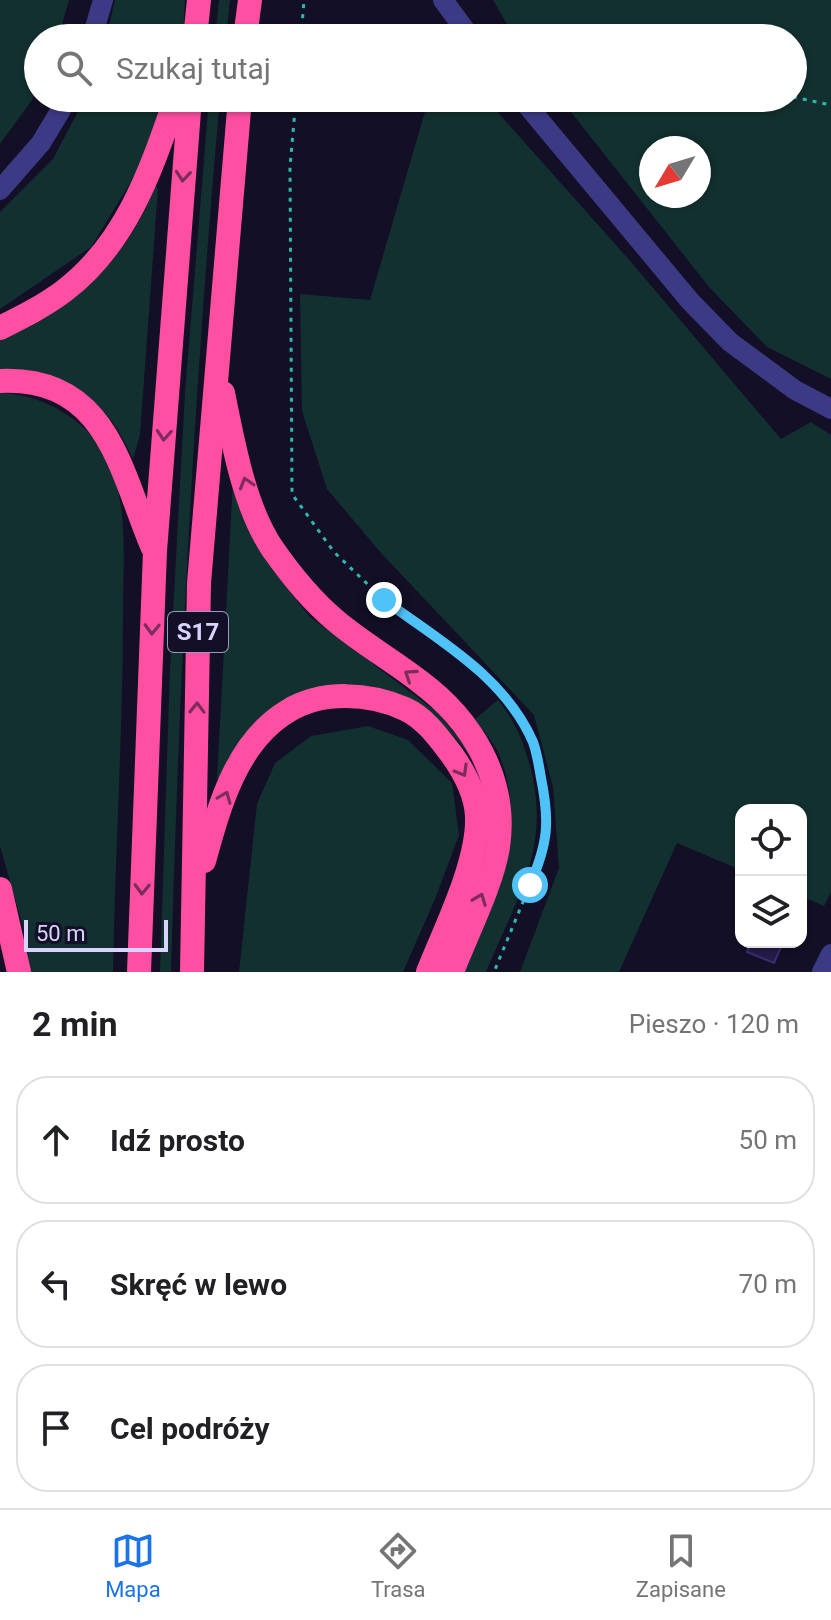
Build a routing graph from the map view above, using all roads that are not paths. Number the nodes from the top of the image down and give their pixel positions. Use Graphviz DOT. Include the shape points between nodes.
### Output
graph roads {
  1 [pos="103,0"];
  2 [pos="199,0"];
  3 [pos="250,0"];
  4 [pos="443,0"];
  5 [pos="96,24"];
  6 [pos="196,24"];
  7 [pos="247,24"];
  8 [pos="461,24"];
  9 [pos="60,112"];
  10 [pos="171,112"];
  11 [pos="189,112"];
  12 [pos="239,112"];
  13 [pos="533,112"];
  14 [pos="0,190"];
  15 [pos="0,328"];
  16 [pos="218,367"];
  17 [pos="0,381"];
  18 [pos="831,409"];
  19 [pos="155,551"];
  20 [pos="0,889"];
  21 [pos="194,898"];
  22 [pos="831,954"];
  23 [pos="19,972"];
  24 [pos="139,972"];
  25 [pos="192,972"];
  26 [pos="428,972"];
  27 [pos="452,972"];
  28 [pos="822,972"];
  1 -- 5 [label="street"];
  2 -- 6 [label="highway"];
  3 -- 7 [label="highway"];
  4 -- 8 [label="street"];
  9 -- 14 [label="street" via="41,143"];
  10 -- 15 [label="highway" via="149,177 109,245 63,292"];
  11 -- 19 [label="highway, S17, one-way"];
  12 -- 16 [label="highway, S17"];
  13 -- 18 [label="street" via="730,342 795,390"];
  21 -- 16 [label="highway, S17, one-way" via="199,583"];
  27 -- 16 [label="highway, one-way" via="498,848 496,785 463,720 421,682 334,620 271,546 234,444"];
  17 -- 19 [label="highway" via="48,388 99,424 126,472"];
  19 -- 24 [label="highway, S17, one-way"];
  20 -- 23 [label="highway"];
  21 -- 25 [label="highway, S17"];
  21 -- 26 [label="highway, one-way" via="216,818 239,762 288,710 324,697 368,697 407,709 435,731 470,785 477,816 464,882"];
  22 -- 28 [label="street"];
}
